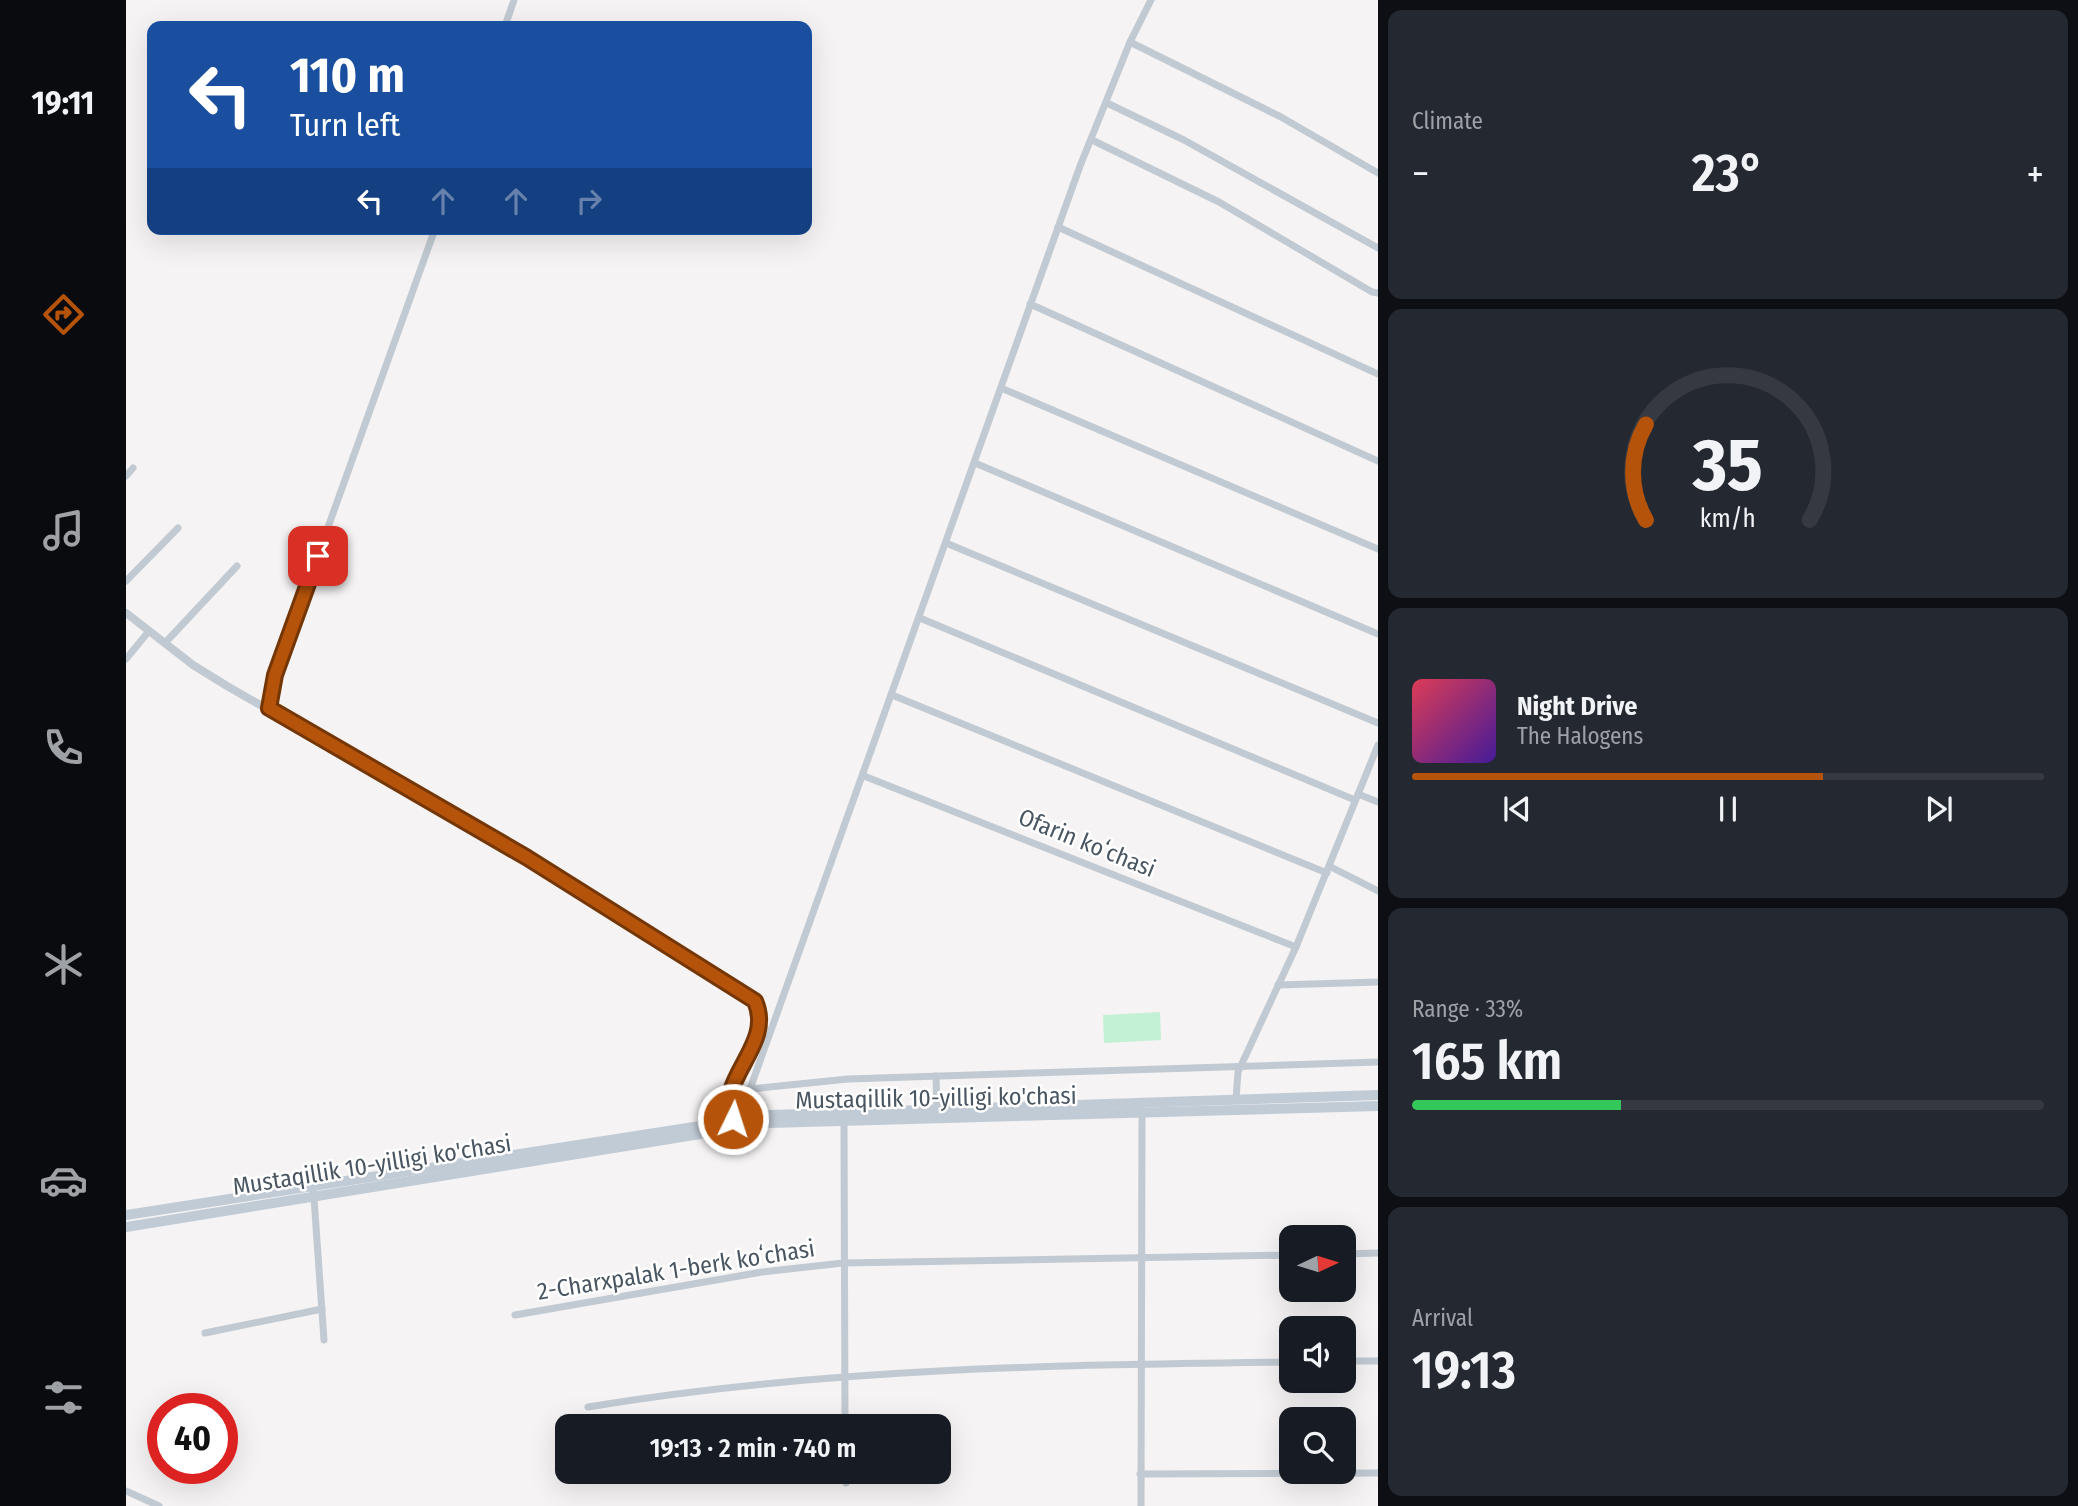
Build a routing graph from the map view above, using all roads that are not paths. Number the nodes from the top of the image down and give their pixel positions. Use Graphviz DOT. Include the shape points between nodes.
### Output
graph roads {
  1 [pos="514,0"];
  2 [pos="1151,0"];
  3 [pos="507,21"];
  4 [pos="1130,42"];
  5 [pos="1107,103"];
  6 [pos="1092,140"];
  7 [pos="1378,173"];
  8 [pos="1058,228"];
  9 [pos="433,235"];
  10 [pos="1378,248"];
  11 [pos="1378,293"];
  12 [pos="1030,304"];
  13 [pos="1378,374"];
  14 [pos="1001,388"];
  15 [pos="1378,461"];
  16 [pos="975,463"];
  17 [pos="133,468"];
  18 [pos="126,476"];
  19 [pos="178,528"];
  20 [pos="946,544"];
  21 [pos="1378,549"];
  22 [pos="237,566"];
  23 [pos="126,580"];
  24 [pos="126,613"];
  25 [pos="920,618"];
  26 [pos="149,631"];
  27 [pos="1378,634"];
  28 [pos="165,643"];
  29 [pos="126,659"];
  30 [pos="892,695"];
  31 [pos="269,708"];
  32 [pos="1378,723"];
  33 [pos="1378,745"];
  34 [pos="864,776"];
  35 [pos="1357,797"];
  36 [pos="1378,802"];
  37 [pos="1328,870"];
  38 [pos="1378,891"];
  39 [pos="1296,947"];
  40 [pos="1378,982"];
  41 [pos="1278,985"];
  42 [pos="1378,1062"];
  43 [pos="1239,1069"];
  44 [pos="936,1076"];
  45 [pos="750,1089"];
  46 [pos="731,1091"];
  47 [pos="1236,1094"];
  48 [pos="1378,1095"];
  49 [pos="936,1105"];
  50 [pos="1378,1106"];
  51 [pos="1142,1113"];
  52 [pos="733,1119"];
  53 [pos="844,1122"];
  54 [pos="313,1189"];
  55 [pos="126,1215"];
  56 [pos="126,1227"];
  57 [pos="1378,1253"];
  58 [pos="1356,1254"];
  59 [pos="1279,1255"];
  60 [pos="1141,1259"];
  61 [pos="843,1263"];
  62 [pos="322,1309"];
  63 [pos="514,1315"];
  64 [pos="205,1333"];
  65 [pos="324,1340"];
  66 [pos="1356,1361"];
  67 [pos="1378,1361"];
  68 [pos="1279,1362"];
  69 [pos="1141,1364"];
  70 [pos="843,1375"];
  71 [pos="588,1407"];
  72 [pos="845,1414"];
  73 [pos="1378,1473"];
  74 [pos="1140,1474"];
  75 [pos="126,1491"];
  76 [pos="159,1506"];
  77 [pos="1141,1506"];
  1 -- 3 [label="street"];
  2 -- 4 [label="street"];
  4 -- 5 [label="street"];
  4 -- 7 [label="street" via="1281,117"];
  5 -- 6 [label="street"];
  5 -- 10 [label="street"];
  6 -- 8 [label="street"];
  6 -- 11 [label="street" via="1219,202"];
  8 -- 12 [label="street"];
  8 -- 13 [label="street"];
  9 -- 31 [label="street" via="275,675"];
  12 -- 14 [label="street"];
  12 -- 15 [label="street"];
  14 -- 16 [label="street"];
  14 -- 21 [label="street"];
  16 -- 20 [label="street"];
  16 -- 27 [label="street"];
  17 -- 18 [label="street"];
  19 -- 23 [label="street"];
  20 -- 25 [label="street"];
  20 -- 32 [label="street"];
  22 -- 28 [label="street"];
  24 -- 26 [label="street"];
  25 -- 30 [label="street"];
  25 -- 35 [label="street"];
  26 -- 28 [label="street"];
  26 -- 29 [label="street"];
  28 -- 31 [label="street" via="193,665"];
  30 -- 34 [label="street"];
  30 -- 37 [label="street"];
  31 -- 46 [label="street" via="526,857 747,994 755,1001 760,1020"];
  33 -- 35 [label="street"];
  34 -- 39 [label="street, Ofarin koʻchasi"];
  34 -- 45 [label="street"];
  35 -- 36 [label="street"];
  35 -- 37 [label="street"];
  37 -- 38 [label="street"];
  37 -- 39 [label="street"];
  39 -- 41 [label="street"];
  40 -- 41 [label="street"];
  41 -- 43 [label="street"];
  42 -- 43 [label="street"];
  43 -- 44 [label="street"];
  43 -- 47 [label="street"];
  44 -- 45 [label="street"];
  44 -- 49 [label="street"];
  45 -- 46 [label="street"];
  46 -- 52 [label="street"];
  47 -- 48 [label="main road, Mustaqillik 10-yilligi ko'chasi"];
  47 -- 49 [label="main road, Mustaqillik 10-yilligi ko'chasi"];
  49 -- 52 [label="main road, Mustaqillik 10-yilligi ko'chasi"];
  50 -- 51 [label="main road, Mustaqillik 10-yilligi ko'chasi"];
  51 -- 53 [label="main road, Mustaqillik 10-yilligi ko'chasi"];
  51 -- 60 [label="street"];
  52 -- 54 [label="main road, Mustaqillik 10-yilligi ko'chasi"];
  53 -- 54 [label="main road, Mustaqillik 10-yilligi ko'chasi" via="769,1123"];
  53 -- 61 [label="street"];
  54 -- 55 [label="main road, Mustaqillik 10-yilligi ko'chasi"];
  54 -- 56 [label="main road, Mustaqillik 10-yilligi ko'chasi"];
  54 -- 62 [label="street"];
  57 -- 58 [label="street"];
  59 -- 60 [label="street, 2-Charxpalak 1-berk koʻchasi"];
  60 -- 61 [label="street, 2-Charxpalak 1-berk koʻchasi"];
  60 -- 69 [label="street"];
  61 -- 63 [label="street, 2-Charxpalak 1-berk koʻchasi" via="761,1272"];
  61 -- 70 [label="street"];
  62 -- 64 [label="street"];
  62 -- 65 [label="street"];
  66 -- 67 [label="street"];
  68 -- 69 [label="street"];
  69 -- 70 [label="street"];
  69 -- 74 [label="street"];
  70 -- 71 [label="street"];
  70 -- 72 [label="street"];
  73 -- 74 [label="street"];
  74 -- 77 [label="street"];
  75 -- 76 [label="street"];
}
